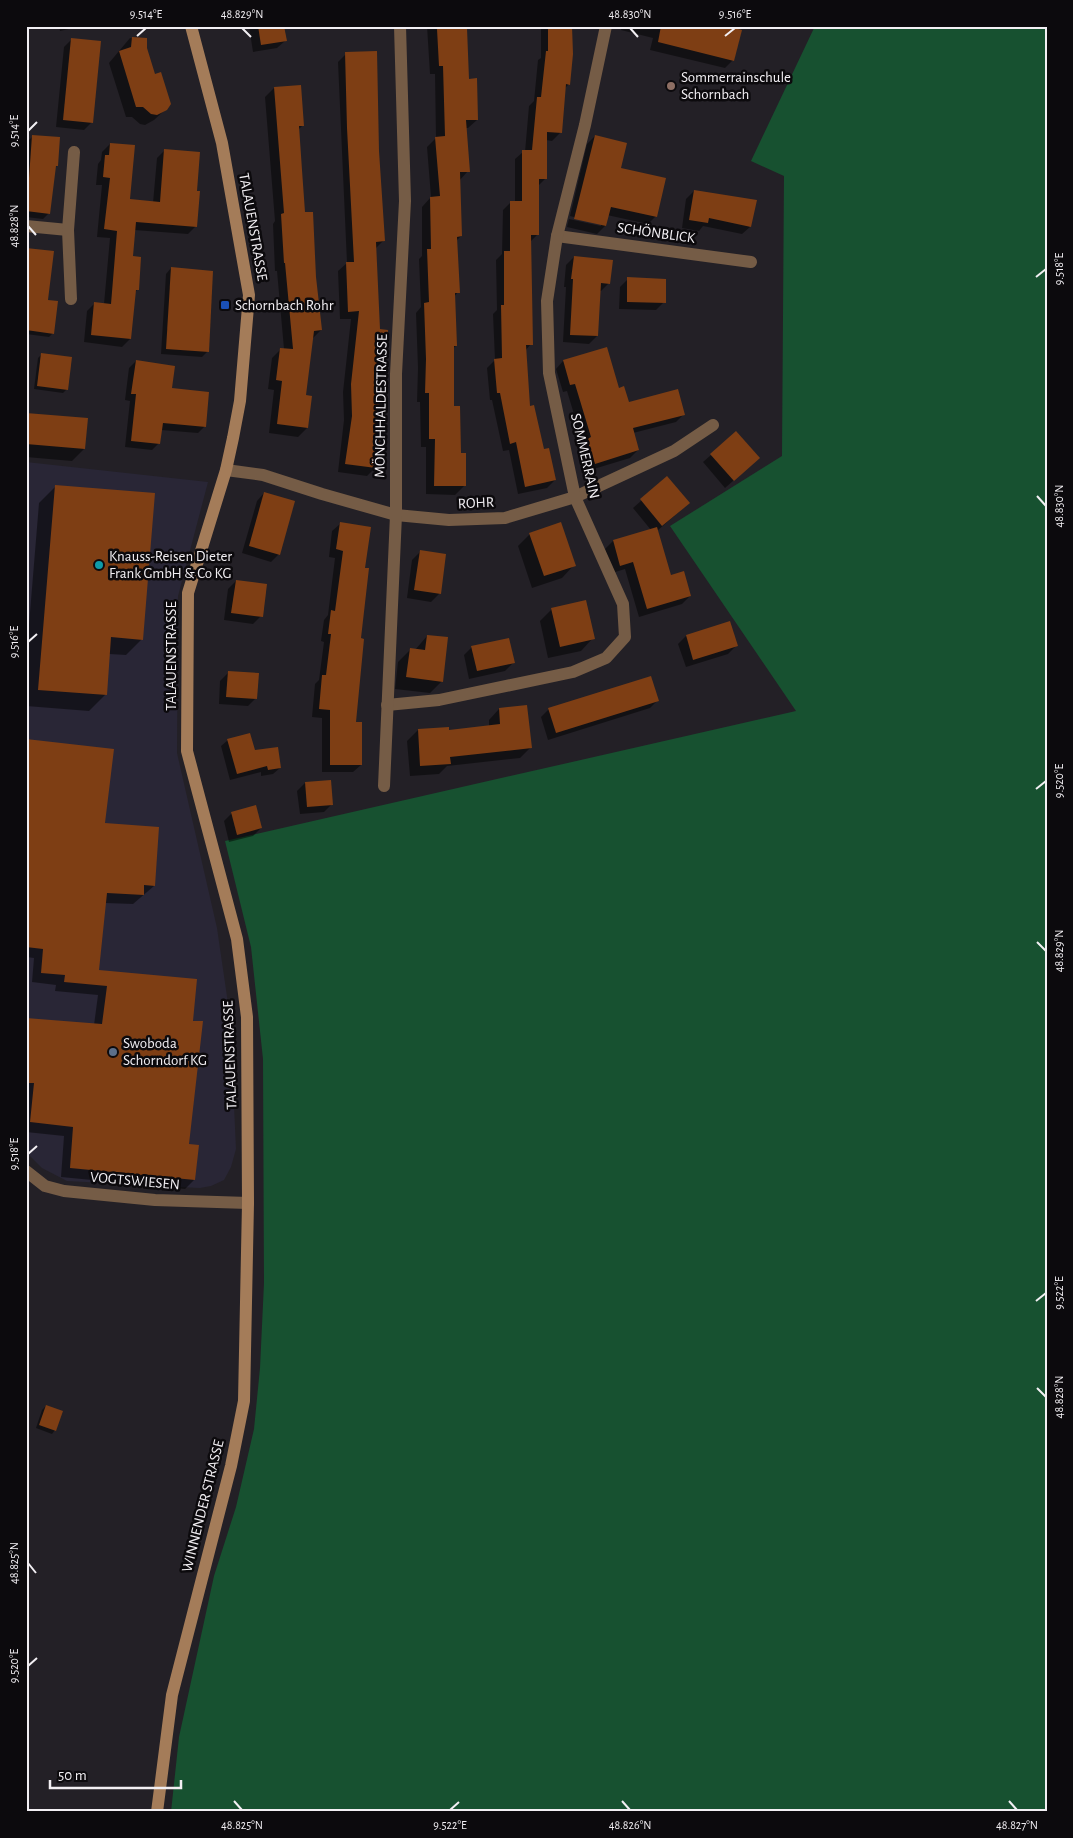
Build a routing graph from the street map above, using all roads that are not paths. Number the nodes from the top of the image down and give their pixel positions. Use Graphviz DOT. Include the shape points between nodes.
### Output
graph roads {
  1 [pos="191,26"];
  2 [pos="400,26"];
  3 [pos="606,26"];
  4 [pos="74,152"];
  5 [pos="26,226"];
  6 [pos="68,230"];
  7 [pos="557,236"];
  8 [pos="751,262"];
  9 [pos="71,299"];
  10 [pos="713,425"];
  11 [pos="226,470"];
  12 [pos="575,497"];
  13 [pos="396,515"];
  14 [pos="387,705"];
  15 [pos="384,786"];
  16 [pos="26,1171"];
  17 [pos="248,1203"];
  18 [pos="157,1812"];
  1 -- 11 [label="street, TALAUENSTRASSE" via="222,143 249,295 240,401"];
  2 -- 13 [label="street, MÖNCHHALDESTRASSE" via="405,201 396,374"];
  3 -- 7 [label="street, SOMMERRAIN"];
  4 -- 6 [label="street"];
  5 -- 6 [label="street"];
  6 -- 9 [label="street"];
  7 -- 8 [label="street, SCHÖNBLICK"];
  7 -- 12 [label="street, SOMMERRAIN" via="547,302 549,373"];
  10 -- 12 [label="street, ROHR" via="674,451"];
  11 -- 13 [label="street, ROHR" via="263,475"];
  11 -- 17 [label="street, TALAUENSTRASSE" via="188,593 187,751 237,939 247,1017"];
  12 -- 13 [label="street, ROHR" via="505,518 448,520"];
  12 -- 14 [label="street, SOMMERRAIN" via="623,604 625,637 606,658 573,672 439,700"];
  13 -- 14 [label="street, MÖNCHHALDESTRASSE"];
  14 -- 15 [label="street, MÖNCHHALDESTRASSE"];
  16 -- 17 [label="street, VOGTSWIESEN" via="45,1186 64,1191 155,1200"];
  17 -- 18 [label="street, WINNENDER STRASSE" via="244,1401 231,1466 172,1695"];
}
